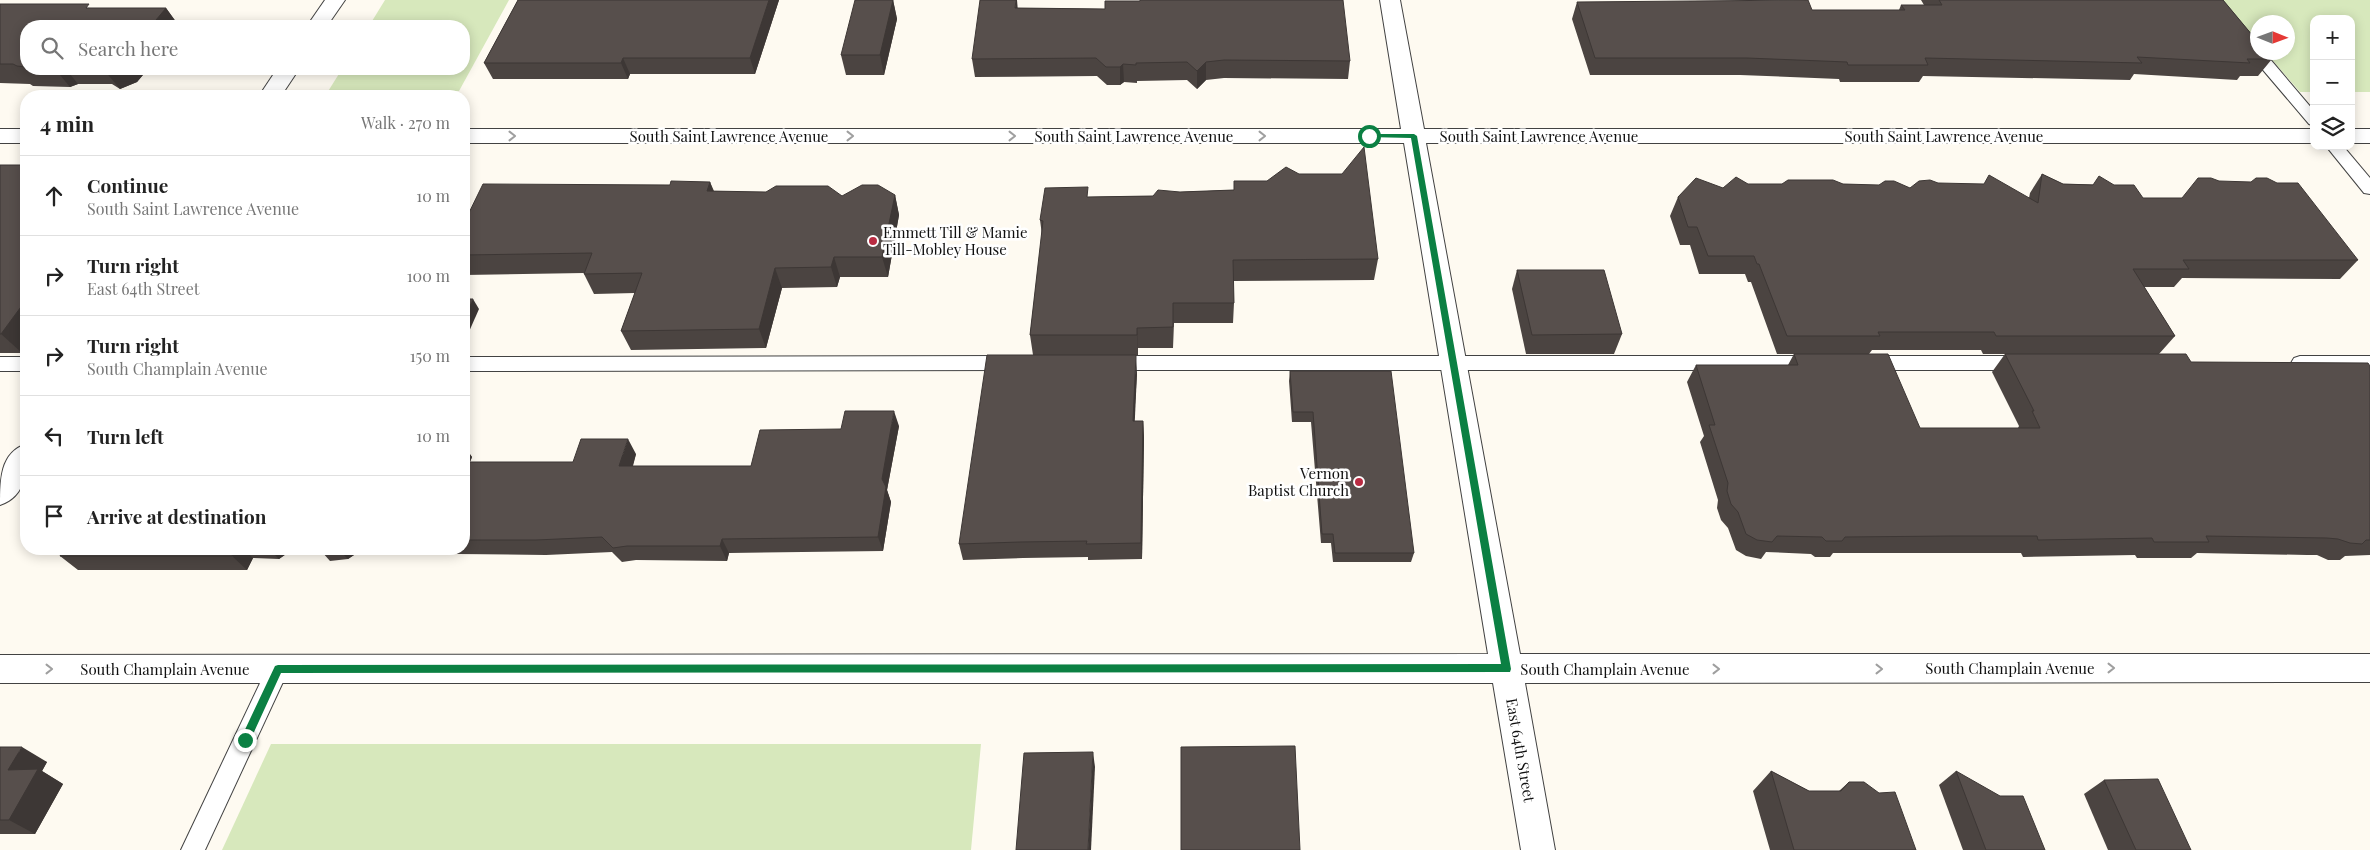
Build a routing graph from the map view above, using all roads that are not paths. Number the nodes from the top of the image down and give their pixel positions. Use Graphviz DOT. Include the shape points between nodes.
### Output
graph roads {
  1 [pos="335,0"];
  2 [pos="1390,0"];
  3 [pos="321,20"];
  4 [pos="2243,37"];
  5 [pos="284,75"];
  6 [pos="274,90"];
  7 [pos="2310,116"];
  8 [pos="0,136"];
  9 [pos="20,136"];
  10 [pos="470,136"];
  11 [pos="1414,136"];
  12 [pos="2310,136"];
  13 [pos="2355,136"];
  14 [pos="2370,136"];
  15 [pos="2337,150"];
  16 [pos="2370,189"];
  17 [pos="1029,363"];
  18 [pos="1098,363"];
  19 [pos="1454,363"];
  20 [pos="1830,363"];
  21 [pos="1850,363"];
  22 [pos="2040,363"];
  23 [pos="2280,363"];
  24 [pos="2370,363"];
  25 [pos="0,364"];
  26 [pos="20,364"];
  27 [pos="470,364"];
  28 [pos="20,463"];
  29 [pos="0,493"];
  30 [pos="2370,668"];
  31 [pos="0,669"];
  32 [pos="278,669"];
  33 [pos="1507,669"];
  34 [pos="193,850"];
  35 [pos="1538,850"];
  1 -- 3 [label="street"];
  2 -- 11 [label="street, East 64th Street"];
  4 -- 7 [label="lane"];
  5 -- 6 [label="street"];
  8 -- 9 [label="street"];
  10 -- 11 [label="street, South Saint Lawrence Avenue, one-way"];
  11 -- 12 [label="street, South Saint Lawrence Avenue"];
  11 -- 19 [label="street, East 64th Street"];
  13 -- 14 [label="street"];
  15 -- 16 [label="lane"];
  17 -- 27 [label="lane"];
  18 -- 19 [label="lane"];
  19 -- 20 [label="lane"];
  19 -- 33 [label="street, East 64th Street"];
  21 -- 22 [label="lane"];
  23 -- 24 [label="lane"];
  25 -- 26 [label="lane"];
  28 -- 29 [label="street"];
  33 -- 30 [label="street, South Champlain Avenue, one-way"];
  31 -- 32 [label="street, South Champlain Avenue, one-way"];
  32 -- 33 [label="street, South Champlain Avenue"];
  32 -- 34 [label="lane"];
  33 -- 35 [label="street, East 64th Street"];
}
